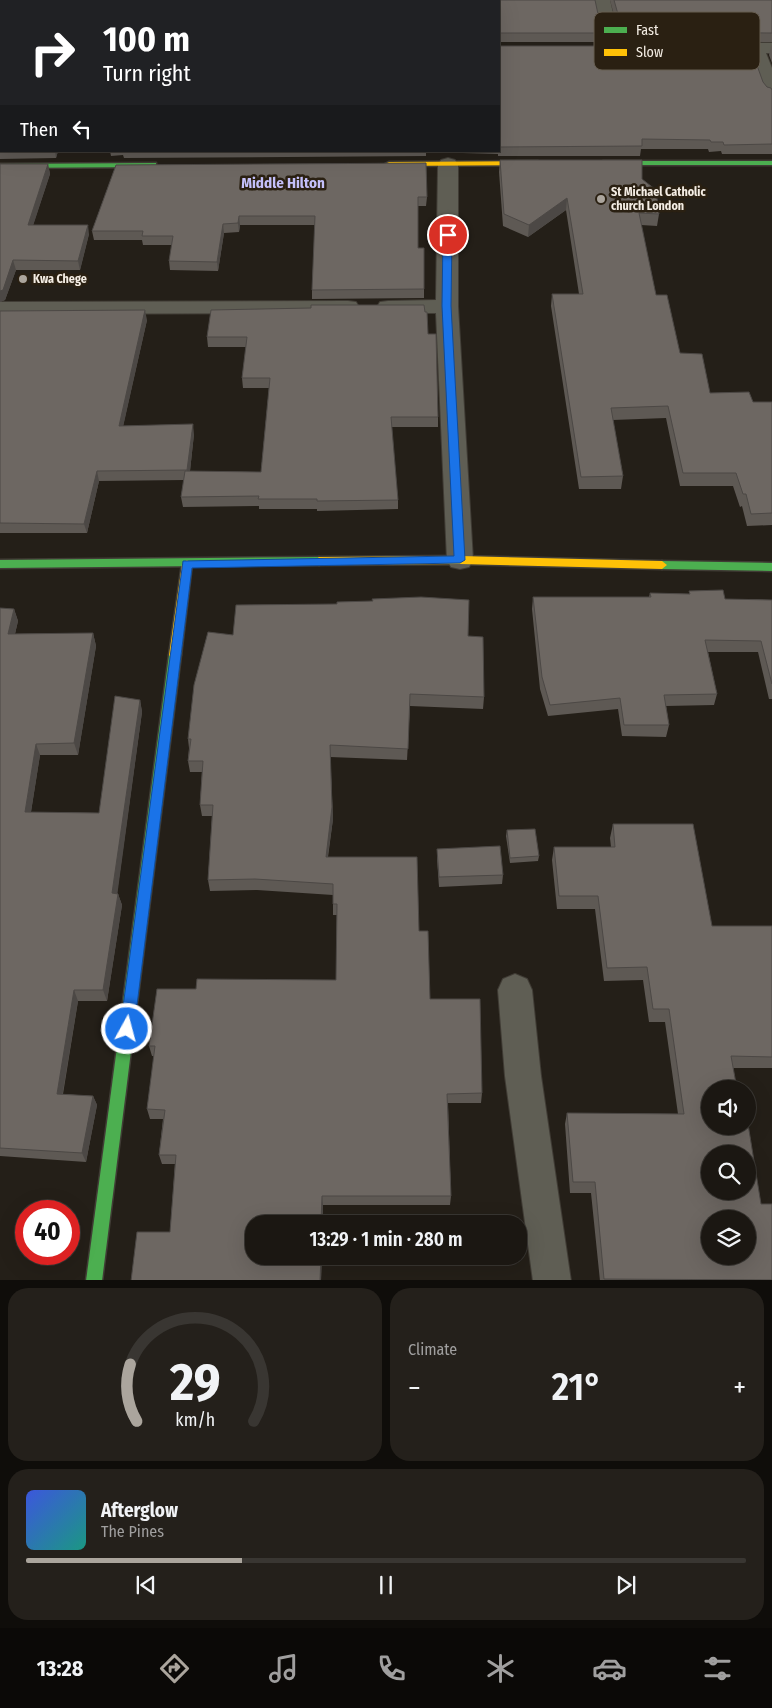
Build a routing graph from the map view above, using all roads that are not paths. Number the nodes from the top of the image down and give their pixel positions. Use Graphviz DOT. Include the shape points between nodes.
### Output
graph roads {
  1 [pos="764,48"];
  2 [pos="772,90"];
  3 [pos="546,163"];
  4 [pos="595,163"];
  5 [pos="772,163"];
  6 [pos="379,164"];
  7 [pos="448,164"];
  8 [pos="162,165"];
  9 [pos="0,166"];
  10 [pos="447,306"];
  11 [pos="0,308"];
  12 [pos="460,560"];
  13 [pos="0,564"];
  14 [pos="187,564"];
  15 [pos="772,567"];
  16 [pos="515,990"];
  17 [pos="94,1280"];
  18 [pos="552,1280"];
  1 -- 2 [label="street"];
  3 -- 7 [label="street"];
  4 -- 5 [label="street"];
  6 -- 7 [label="street"];
  7 -- 10 [label="street"];
  8 -- 9 [label="street"];
  10 -- 11 [label="street"];
  10 -- 12 [label="street"];
  12 -- 14 [label="street"];
  12 -- 15 [label="street"];
  13 -- 14 [label="street"];
  14 -- 17 [label="street"];
  16 -- 18 [label="street" via="523,1076"];
}
